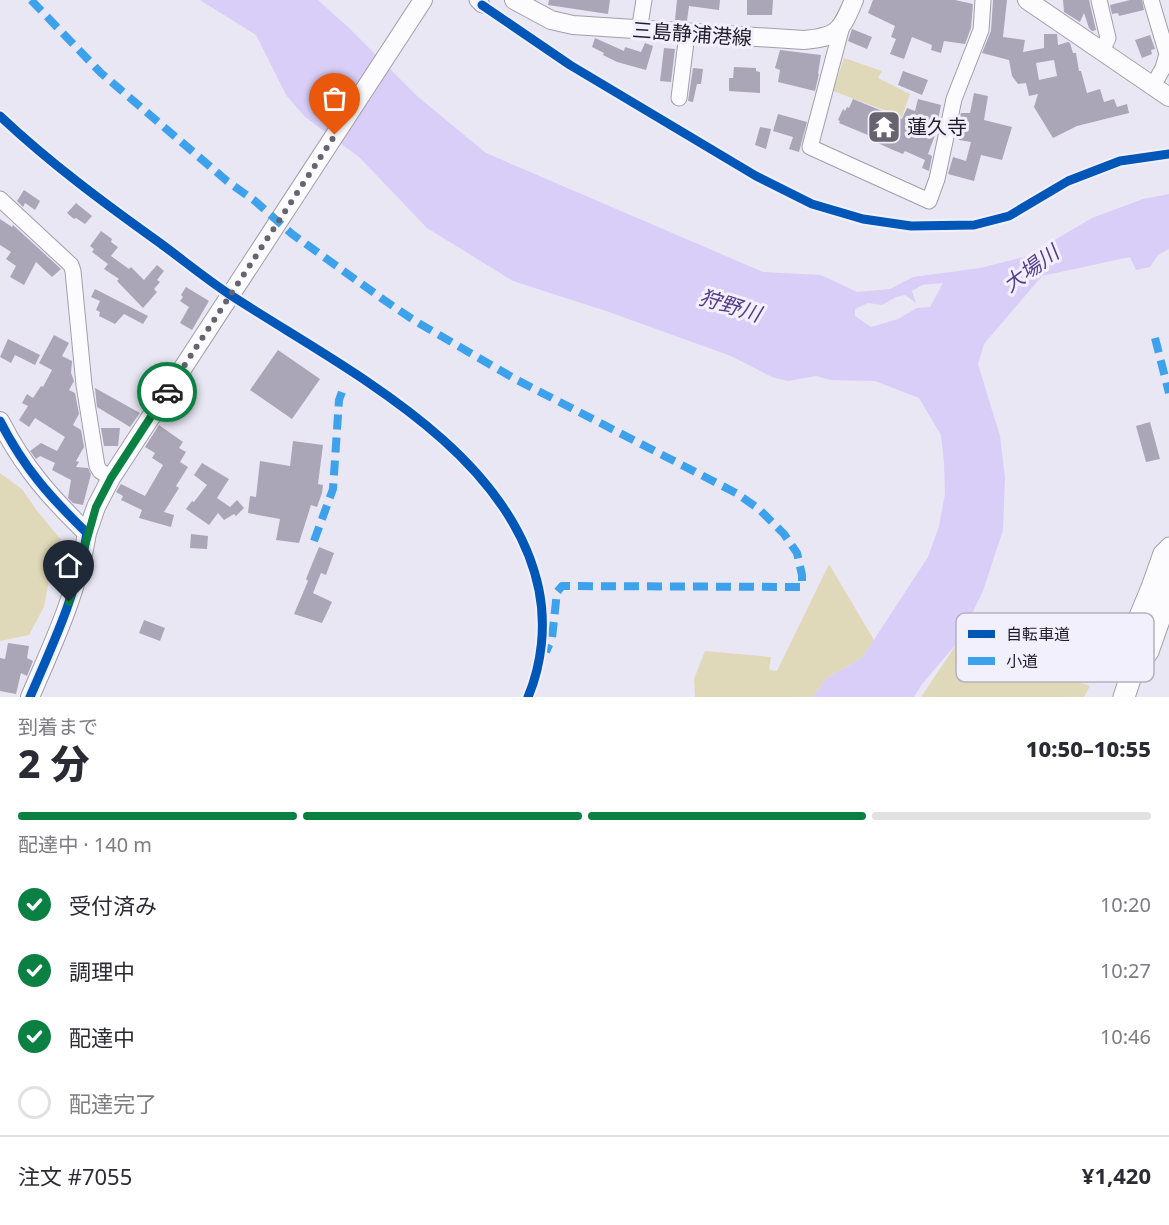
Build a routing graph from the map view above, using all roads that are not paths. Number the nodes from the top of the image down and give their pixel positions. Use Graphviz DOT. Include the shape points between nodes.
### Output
graph roads {
  1 [pos="423,0"];
  2 [pos="514,0"];
  3 [pos="644,0"];
  4 [pos="854,0"];
  5 [pos="982,0"];
  6 [pos="1027,0"];
  7 [pos="1099,0"];
  8 [pos="1151,0"];
  9 [pos="842,27"];
  10 [pos="639,31"];
  11 [pos="687,34"];
  12 [pos="1102,51"];
  13 [pos="1153,86"];
  14 [pos="1169,97"];
  15 [pos="679,98"];
  16 [pos="0,199"];
  17 [pos="0,421"];
  18 [pos="111,478"];
  19 [pos="87,533"];
  20 [pos="1169,545"];
  21 [pos="1169,560"];
  22 [pos="1169,577"];
  23 [pos="1169,601"];
  24 [pos="1138,613"];
  25 [pos="1152,613"];
  26 [pos="1154,625"];
  27 [pos="1154,641"];
  28 [pos="1129,682"];
  29 [pos="1135,682"];
  30 [pos="30,697"];
  31 [pos="1124,697"];
  32 [pos="1130,697"];
  1 -- 18 [label="main road"];
  2 -- 10 [label="main road, 三島静浦港線" via="551,20"];
  3 -- 10 [label="street"];
  4 -- 9 [label="main road"];
  5 -- 9 [label="street" via="981,30 954,99 929,201 810,147"];
  6 -- 12 [label="main road"];
  7 -- 12 [label="street" via="1108,38"];
  8 -- 13 [label="street" via="1167,54"];
  9 -- 11 [label="main road, 三島静浦港線" via="828,36 804,40"];
  10 -- 11 [label="main road, 三島静浦港線"];
  11 -- 15 [label="street"];
  12 -- 13 [label="main road"];
  13 -- 14 [label="main road"];
  16 -- 18 [label="street" via="71,265 97,466"];
  17 -- 19 [label="main road" via="16,452 48,495"];
  18 -- 19 [label="main road"];
  19 -- 30 [label="main road" via="67,608"];
  20 -- 24 [label="street" via="1161,553"];
  21 -- 25 [label="highway"];
  22 -- 26 [label="highway"];
  23 -- 27 [label="street"];
  28 -- 31 [label="highway"];
  29 -- 32 [label="highway"];
}
